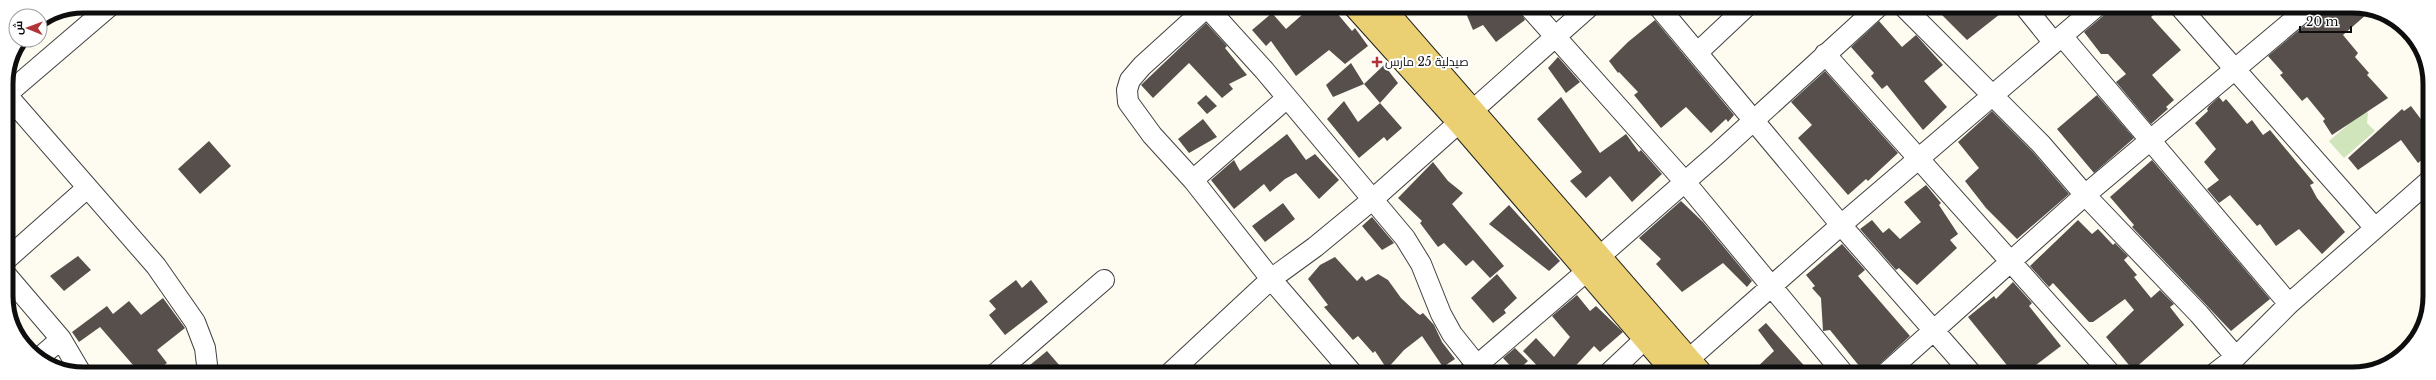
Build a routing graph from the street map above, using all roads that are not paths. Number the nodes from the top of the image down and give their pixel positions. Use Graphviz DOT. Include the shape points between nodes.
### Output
graph roads {
  1 [pos="102,13"];
  2 [pos="1200,13"];
  3 [pos="1212,13"];
  4 [pos="1361,13"];
  5 [pos="1387,13"];
  6 [pos="1534,13"];
  7 [pos="1582,13"];
  8 [pos="1664,13"];
  9 [pos="1740,13"];
  10 [pos="1870,13"];
  11 [pos="1911,13"];
  12 [pos="2032,13"];
  13 [pos="2089,13"];
  14 [pos="2185,13"];
  15 [pos="2302,13"];
  16 [pos="1556,37"];
  17 [pos="2058,39"];
  18 [pos="1697,53"];
  19 [pos="1825,54"];
  20 [pos="2236,70"];
  21 [pos="13,88"];
  22 [pos="1993,97"];
  23 [pos="1287,98"];
  24 [pos="13,102"];
  25 [pos="1467,118"];
  26 [pos="1754,121"];
  27 [pos="2150,141"];
  28 [pos="1919,159"];
  29 [pos="1193,180"];
  30 [pos="1685,182"];
  31 [pos="2423,186"];
  32 [pos="87,188"];
  33 [pos="2085,195"];
  34 [pos="1372,200"];
  35 [pos="1841,225"];
  36 [pos="2375,228"];
  37 [pos="13,254"];
  38 [pos="2011,262"];
  39 [pos="1593,264"];
  40 [pos="1272,279"];
  41 [pos="1104,280"];
  42 [pos="13,283"];
  43 [pos="1770,287"];
  44 [pos="2290,304"];
  45 [pos="1934,332"];
  46 [pos="61,339"];
  47 [pos="1645,339"];
  48 [pos="43,354"];
  49 [pos="2236,357"];
  50 [pos="77,366"];
  51 [pos="207,367"];
  52 [pos="1003,367"];
  53 [pos="1177,367"];
  54 [pos="1347,367"];
  55 [pos="1473,367"];
  56 [pos="1480,367"];
  57 [pos="1615,367"];
  58 [pos="1686,367"];
  59 [pos="1687,367"];
  60 [pos="1691,367"];
  61 [pos="1838,367"];
  62 [pos="1893,367"];
  63 [pos="1966,367"];
  64 [pos="2105,367"];
  65 [pos="2223,367"];
  1 -- 21 [label="street"];
  2 -- 29 [label="street" via="1142,66 1130,80 1127,90 1128,102 1136,115"];
  3 -- 23 [label="street"];
  4 -- 25 [label="main road"];
  5 -- 25 [label="main road"];
  6 -- 16 [label="street"];
  7 -- 16 [label="street"];
  8 -- 18 [label="street"];
  9 -- 18 [label="street"];
  10 -- 19 [label="street"];
  11 -- 22 [label="street"];
  12 -- 17 [label="street"];
  13 -- 17 [label="street"];
  14 -- 20 [label="street"];
  15 -- 20 [label="street"];
  16 -- 25 [label="street"];
  16 -- 30 [label="street"];
  17 -- 22 [label="street"];
  17 -- 27 [label="street"];
  18 -- 26 [label="street"];
  19 -- 26 [label="street"];
  19 -- 28 [label="street"];
  20 -- 27 [label="street"];
  20 -- 36 [label="street"];
  22 -- 28 [label="street"];
  22 -- 33 [label="street" via="2041,144"];
  23 -- 29 [label="street"];
  23 -- 34 [label="street"];
  24 -- 32 [label="street"];
  25 -- 34 [label="street"];
  25 -- 39 [label="main road"];
  26 -- 30 [label="street"];
  26 -- 35 [label="street"];
  27 -- 33 [label="street"];
  27 -- 44 [label="street"];
  28 -- 35 [label="street"];
  28 -- 38 [label="street"];
  29 -- 40 [label="street"];
  30 -- 39 [label="street"];
  30 -- 43 [label="street"];
  31 -- 36 [label="street"];
  32 -- 37 [label="street"];
  32 -- 51 [label="street" via="156,266 195,322 205,348"];
  33 -- 38 [label="street"];
  33 -- 49 [label="street" via="2199,314"];
  34 -- 40 [label="street"];
  34 -- 55 [label="street" via="1405,238 1421,264 1441,314"];
  35 -- 43 [label="street"];
  35 -- 45 [label="street"];
  36 -- 44 [label="street"];
  38 -- 45 [label="street"];
  38 -- 64 [label="street"];
  39 -- 47 [label="main road"];
  39 -- 56 [label="street"];
  39 -- 59 [label="main road"];
  40 -- 53 [label="street"];
  40 -- 54 [label="street"];
  41 -- 52 [label="street"];
  42 -- 46 [label="street"];
  43 -- 60 [label="street"];
  43 -- 61 [label="street"];
  44 -- 49 [label="street"];
  45 -- 62 [label="street"];
  45 -- 63 [label="street"];
  46 -- 48 [label="street"];
  46 -- 50 [label="street"];
  47 -- 57 [label="street"];
  47 -- 58 [label="main road"];
  49 -- 65 [label="street"];
}
